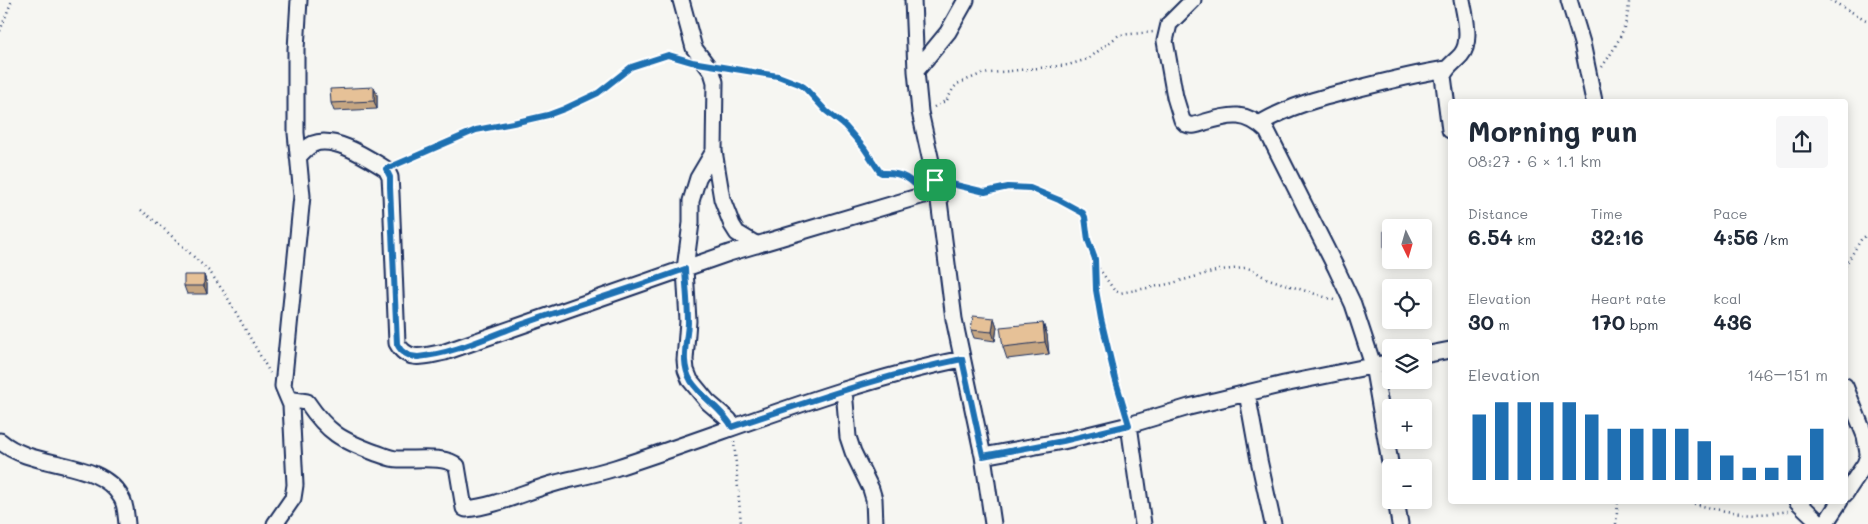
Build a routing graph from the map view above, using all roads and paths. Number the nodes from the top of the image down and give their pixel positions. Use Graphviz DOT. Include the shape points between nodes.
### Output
graph roads {
  1 [pos="12,0"];
  2 [pos="299,0"];
  3 [pos="681,0"];
  4 [pos="913,0"];
  5 [pos="966,0"];
  6 [pos="1193,0"];
  7 [pos="1462,0"];
  8 [pos="1569,0"];
  9 [pos="1629,0"];
  10 [pos="1830,0"];
  11 [pos="1868,21"];
  12 [pos="1168,28"];
  13 [pos="0,31"];
  14 [pos="706,65"];
  15 [pos="1600,68"];
  16 [pos="1446,69"];
  17 [pos="916,71"];
  18 [pos="1594,99"];
  19 [pos="920,112"];
  20 [pos="1448,116"];
  21 [pos="1260,124"];
  22 [pos="714,151"];
  23 [pos="298,157"];
  24 [pos="386,169"];
  25 [pos="933,190"];
  26 [pos="141,210"];
  27 [pos="1868,235"];
  28 [pos="757,244"];
  29 [pos="1848,261"];
  30 [pos="1095,264"];
  31 [pos="685,269"];
  32 [pos="1353,304"];
  33 [pos="1448,350"];
  34 [pos="1432,353"];
  35 [pos="962,359"];
  36 [pos="1382,364"];
  37 [pos="1373,365"];
  38 [pos="844,390"];
  39 [pos="1247,393"];
  40 [pos="1848,394"];
  41 [pos="287,396"];
  42 [pos="1129,425"];
  43 [pos="732,427"];
  44 [pos="0,441"];
  45 [pos="1868,454"];
  46 [pos="983,456"];
  47 [pos="1389,459"];
  48 [pos="1848,490"];
  49 [pos="1618,504"];
  50 [pos="1694,504"];
  51 [pos="1800,504"];
  52 [pos="1838,504"];
  53 [pos="1398,509"];
  54 [pos="127,524"];
  55 [pos="275,524"];
  56 [pos="741,524"];
  57 [pos="875,524"];
  58 [pos="993,524"];
  59 [pos="1143,524"];
  60 [pos="1273,524"];
  61 [pos="1400,524"];
  62 [pos="1616,524"];
  63 [pos="1821,524"];
  64 [pos="1826,524"];
  1 -- 13 [label="path"];
  2 -- 23 [label="street" via="296,49"];
  3 -- 14 [label="street" via="694,48"];
  4 -- 17 [label="street"];
  5 -- 17 [label="street" via="948,32"];
  6 -- 12 [label="street"];
  7 -- 16 [label="street" via="1466,47"];
  8 -- 18 [label="street"];
  9 -- 15 [label="path" via="1624,29"];
  10 -- 11 [label="path"];
  12 -- 19 [label="path" via="1147,34 1119,35 1088,60 1068,65 981,74 955,86 945,102"];
  12 -- 21 [label="street" via="1164,41 1182,120 1192,126 1236,115 1252,118"];
  14 -- 22 [label="street" via="716,82"];
  14 -- 24 [label="path" via="673,55 661,56 631,67 598,93 564,109 476,130"];
  14 -- 25 [label="path" via="778,76 799,84 845,126 880,172 899,174"];
  16 -- 20 [label="street" via="1443,81"];
  16 -- 21 [label="street" via="1309,101"];
  17 -- 19 [label="street"];
  19 -- 25 [label="street"];
  21 -- 32 [label="street" via="1272,140"];
  22 -- 28 [label="street" via="722,199 732,225 738,233"];
  22 -- 31 [label="street" via="694,189"];
  23 -- 24 [label="street" via="313,144 330,143 350,149"];
  23 -- 41 [label="street" via="302,196 291,301"];
  24 -- 31 [label="street" via="390,177 397,344 405,354 416,357 445,352"];
  25 -- 28 [label="street"];
  25 -- 30 [label="path" via="985,192 1008,187 1030,188 1079,210 1085,217 1086,235"];
  25 -- 35 [label="street"];
  26 -- 41 [label="path" via="210,272 274,381"];
  27 -- 29 [label="path" via="1862,238"];
  28 -- 31 [label="street"];
  30 -- 32 [label="path" via="1114,290 1120,293 1219,270 1251,268 1266,278"];
  30 -- 42 [label="path" via="1101,319"];
  31 -- 43 [label="street" via="686,370 699,391 729,420"];
  32 -- 37 [label="street"];
  33 -- 34 [label="street"];
  35 -- 38 [label="street" via="916,368"];
  35 -- 46 [label="street"];
  36 -- 37 [label="street"];
  37 -- 39 [label="street"];
  37 -- 47 [label="street"];
  38 -- 43 [label="street"];
  38 -- 57 [label="street" via="848,437 872,489"];
  39 -- 42 [label="street"];
  39 -- 60 [label="street"];
  40 -- 45 [label="street" via="1865,436"];
  41 -- 43 [label="street" via="307,402 330,430 357,446 395,460 455,463 466,509 483,507 613,468"];
  41 -- 55 [label="street" via="295,469 294,498"];
  42 -- 46 [label="street"];
  42 -- 59 [label="street"];
  43 -- 56 [label="path"];
  44 -- 54 [label="street" via="21,455 75,468 107,482 123,499"];
  45 -- 48 [label="street"];
  46 -- 58 [label="street"];
  49 -- 62 [label="path"];
  50 -- 51 [label="path" via="1721,512 1744,514 1773,514"];
  51 -- 63 [label="street"];
  52 -- 64 [label="street"];
  53 -- 61 [label="street"];
}
